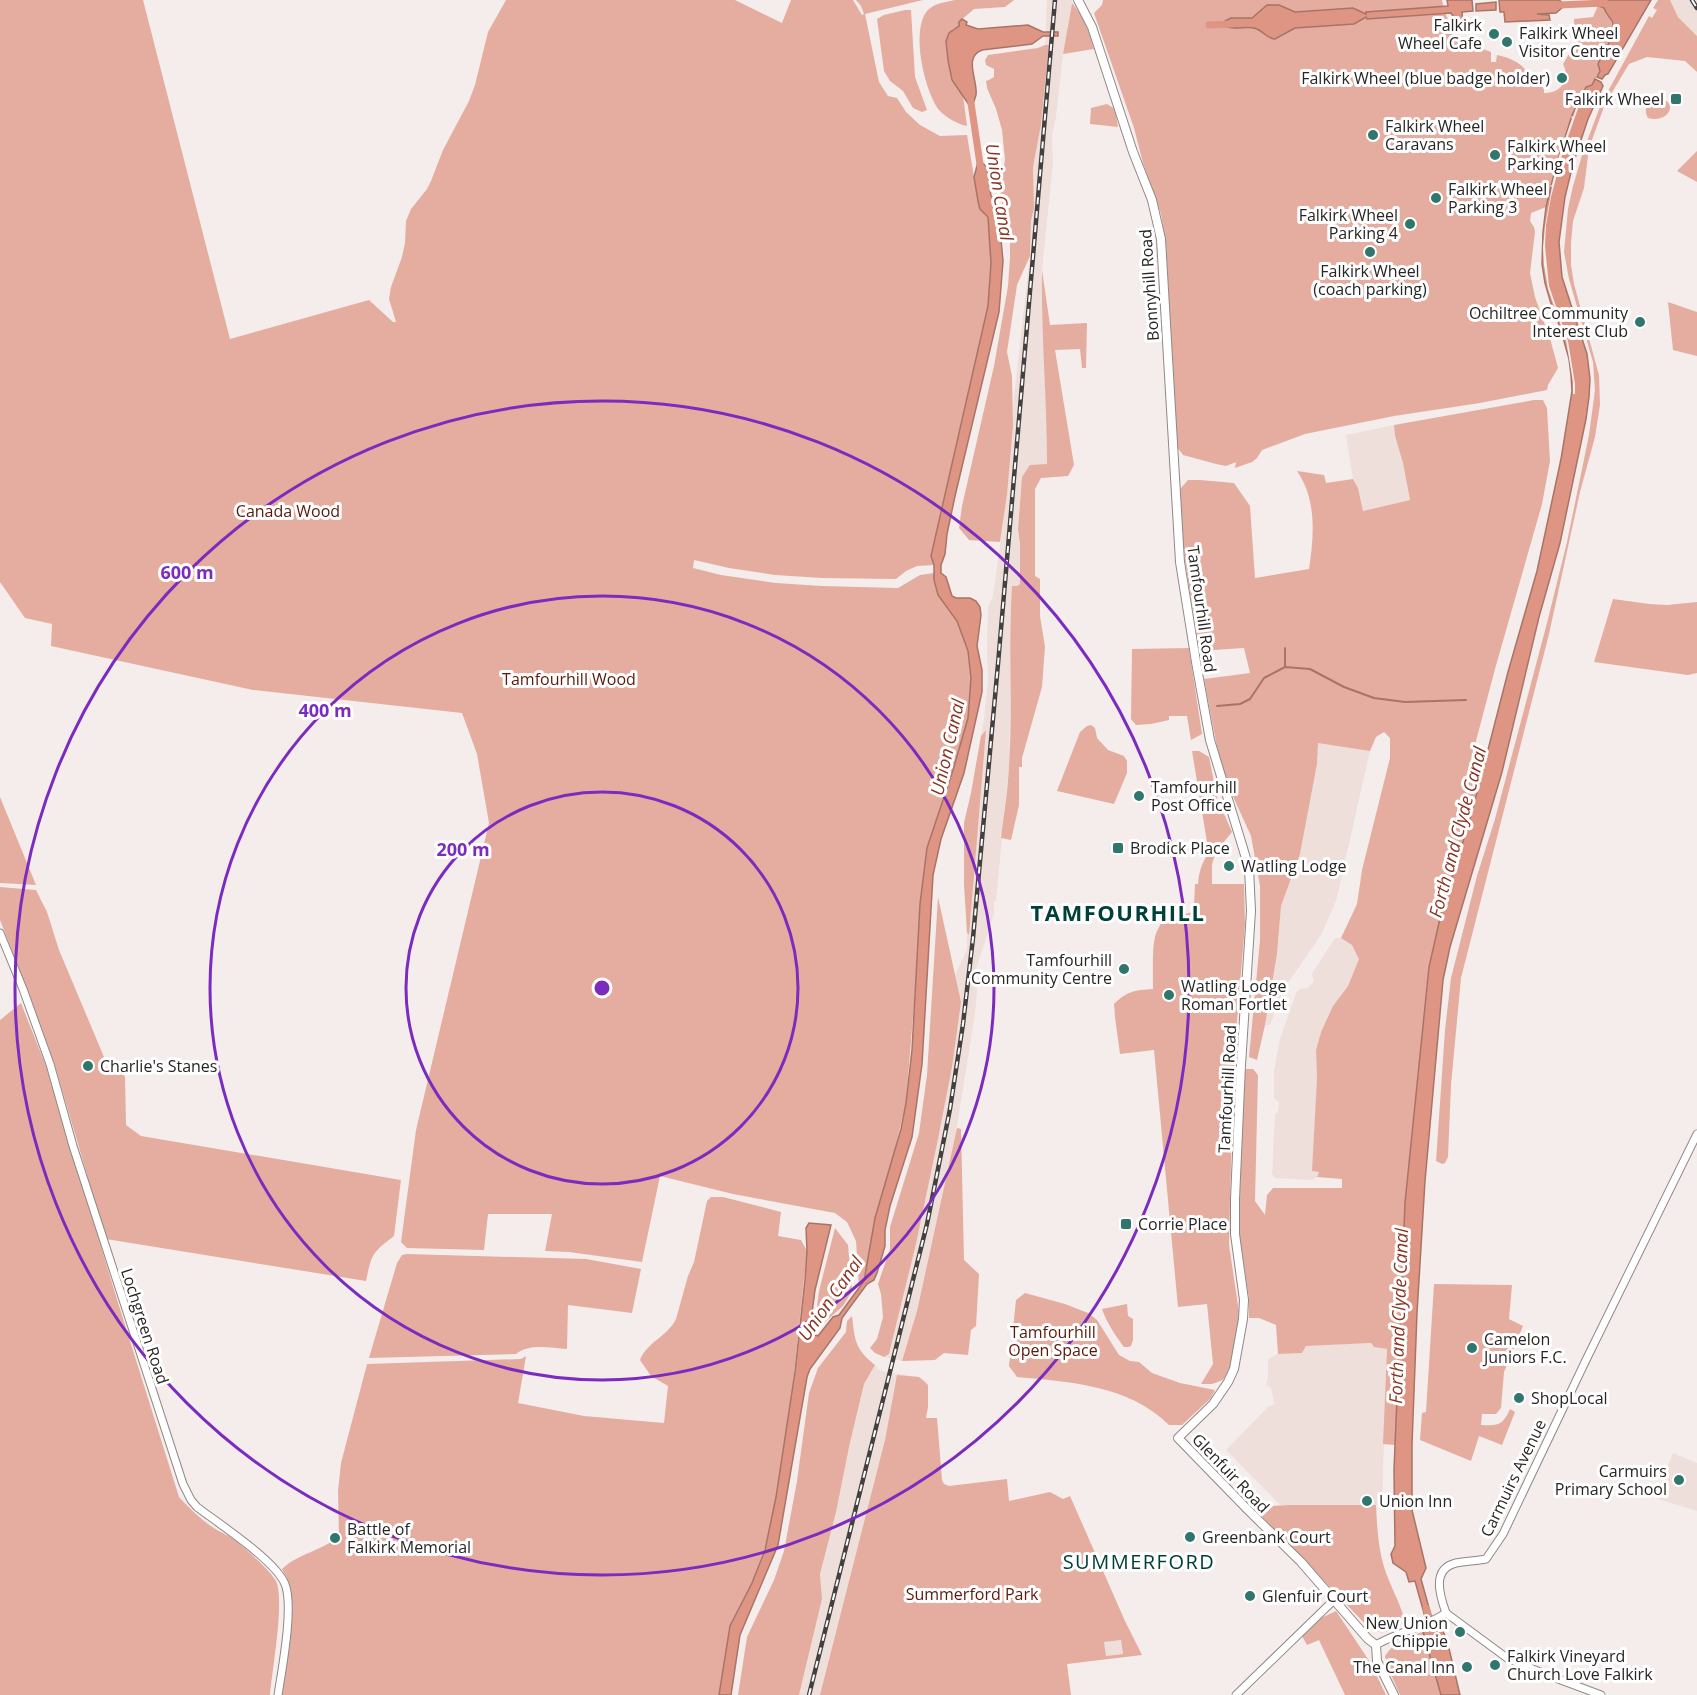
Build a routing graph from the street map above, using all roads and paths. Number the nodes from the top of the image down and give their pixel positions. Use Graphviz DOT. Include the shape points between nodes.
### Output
graph roads {
  1 [pos="1078,0"];
  2 [pos="1176,475"];
  3 [pos="0,933"];
  4 [pos="1697,1134"];
  5 [pos="1178,1438"];
  6 [pos="1335,1599"];
  7 [pos="1446,1613"];
  8 [pos="1376,1646"];
  9 [pos="278,1695"];
  10 [pos="1236,1695"];
  11 [pos="1394,1695"];
  12 [pos="1601,1695"];
  1 -- 2 [label="main road, Bonnyhill Road" via="1092,27 1157,217"];
  2 -- 5 [label="main road, Tamfourhill Road" via="1180,562 1196,662 1210,740 1247,858 1251,911 1235,1199 1243,1319 1228,1382 1214,1404"];
  3 -- 9 [label="street, Lochgreen Road" via="50,1064 183,1484 197,1507 265,1559 285,1583 288,1619"];
  4 -- 7 [label="street, Carmuirs Avenue" via="1503,1534 1486,1559 1455,1564 1441,1576 1439,1589"];
  5 -- 6 [label="main road, Glenfuir Road"];
  6 -- 8 [label="main road, Glenfuir Road"];
  6 -- 10 [label="street"];
  7 -- 8 [label="street"];
  7 -- 12 [label="street" via="1507,1658"];
  8 -- 11 [label="main road, Glenfuir Road" via="1377,1661"];
}
